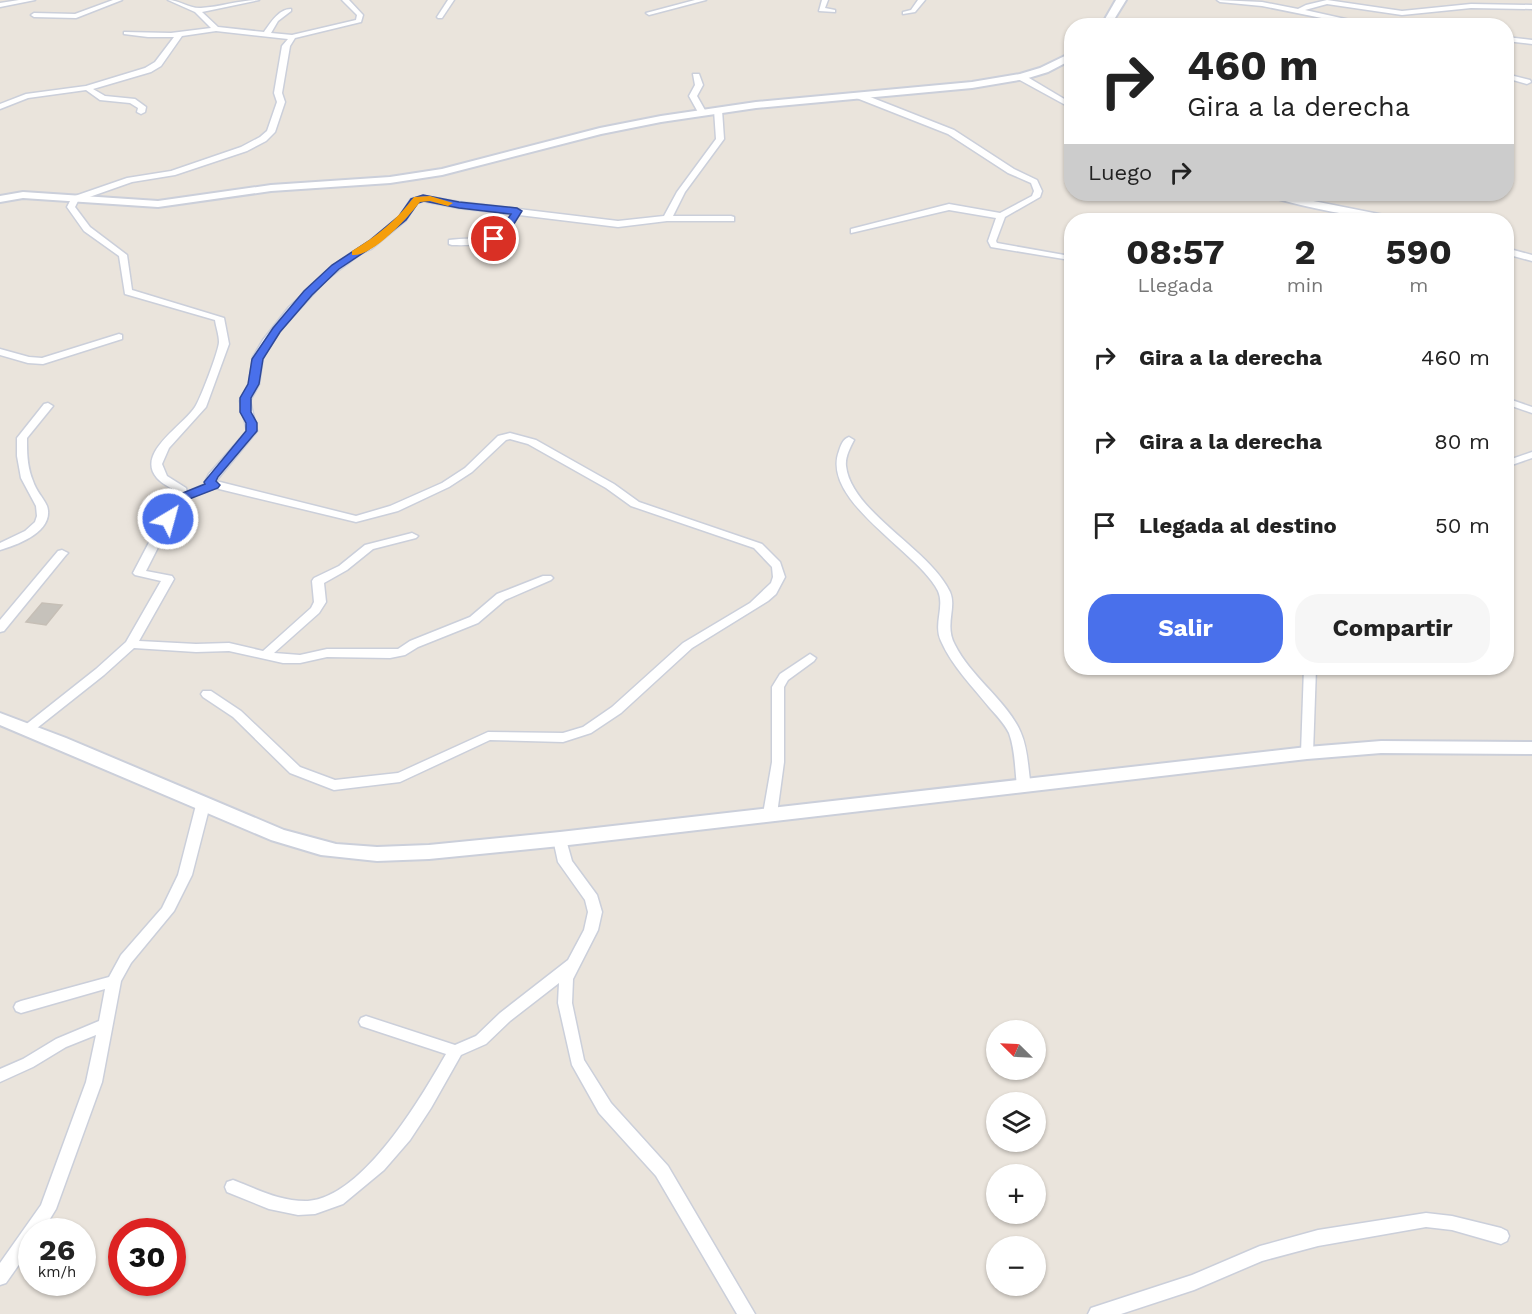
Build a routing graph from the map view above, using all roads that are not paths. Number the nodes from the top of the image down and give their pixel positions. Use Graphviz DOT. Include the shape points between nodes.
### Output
graph roads {
  1 [pos="32,0"];
  2 [pos="119,0"];
  3 [pos="171,0"];
  4 [pos="256,0"];
  5 [pos="345,0"];
  6 [pos="451,0"];
  7 [pos="703,0"];
  8 [pos="825,0"];
  9 [pos="922,0"];
  10 [pos="1121,0"];
  11 [pos="1220,0"];
  12 [pos="1328,1"];
  13 [pos="0,5"];
  14 [pos="1532,8"];
  15 [pos="289,10"];
  16 [pos="197,11"];
  17 [pos="833,11"];
  18 [pos="1299,11"];
  19 [pos="649,13"];
  20 [pos="905,13"];
  21 [pos="34,15"];
  22 [pos="440,17"];
  23 [pos="1110,18"];
  24 [pos="1334,18"];
  25 [pos="216,29"];
  26 [pos="126,33"];
  27 [pos="267,33"];
  28 [pos="178,35"];
  29 [pos="293,37"];
  30 [pos="1514,40"];
  31 [pos="1532,42"];
  32 [pos="1064,60"];
  33 [pos="696,76"];
  34 [pos="1021,77"];
  35 [pos="1514,78"];
  36 [pos="1527,82"];
  37 [pos="87,88"];
  38 [pos="857,95"];
  39 [pos="1064,102"];
  40 [pos="0,107"];
  41 [pos="718,110"];
  42 [pos="141,112"];
  43 [pos="702,112"];
  44 [pos="0,199"];
  45 [pos="75,199"];
  46 [pos="1298,201"];
  47 [pos="517,211"];
  48 [pos="1354,213"];
  49 [pos="1001,216"];
  50 [pos="667,218"];
  51 [pos="731,219"];
  52 [pos="854,231"];
  53 [pos="452,242"];
  54 [pos="372,243"];
  55 [pos="363,251"];
  56 [pos="1514,253"];
  57 [pos="1064,257"];
  58 [pos="1532,258"];
  59 [pos="119,337"];
  60 [pos="0,352"];
  61 [pos="1514,403"];
  62 [pos="48,406"];
  63 [pos="1532,410"];
  64 [pos="849,440"];
  65 [pos="1532,455"];
  66 [pos="1514,461"];
  67 [pos="214,485"];
  68 [pos="179,498"];
  69 [pos="412,536"];
  70 [pos="0,547"];
  71 [pos="62,553"];
  72 [pos="547,578"];
  73 [pos="0,628"];
  74 [pos="131,644"];
  75 [pos="265,655"];
  76 [pos="810,658"];
  77 [pos="1310,675"];
  78 [pos="207,694"];
  79 [pos="0,719"];
  80 [pos="28,729"];
  81 [pos="1532,748"];
  82 [pos="1307,753"];
  83 [pos="1024,787"];
  84 [pos="203,806"];
  85 [pos="770,814"];
  86 [pos="560,839"];
  87 [pos="574,962"];
  88 [pos="114,981"];
  89 [pos="21,1007"];
  90 [pos="366,1022"];
  91 [pos="105,1025"];
  92 [pos="456,1052"];
  93 [pos="0,1076"];
  94 [pos="233,1187"];
  95 [pos="42,1218"];
  96 [pos="1502,1236"];
  97 [pos="18,1252"];
  98 [pos="0,1277"];
  99 [pos="746,1314"];
  100 [pos="1096,1314"];
  1 -- 13 [label="street"];
  2 -- 21 [label="street" via="69,17"];
  3 -- 16 [label="street"];
  4 -- 16 [label="street"];
  5 -- 29 [label="street" via="360,15 359,21"];
  6 -- 22 [label="street"];
  7 -- 19 [label="street"];
  8 -- 17 [label="street" via="821,10"];
  9 -- 20 [label="street" via="914,11"];
  10 -- 23 [label="street"];
  11 -- 18 [label="street"];
  12 -- 14 [label="street" via="1402,13 1471,6"];
  12 -- 18 [label="street"];
  15 -- 27 [label="street"];
  16 -- 25 [label="street"];
  18 -- 24 [label="street"];
  25 -- 27 [label="street"];
  25 -- 28 [label="street"];
  26 -- 28 [label="street"];
  27 -- 29 [label="street"];
  28 -- 37 [label="street" via="158,64"];
  29 -- 45 [label="street" via="286,46 278,93 281,102 271,132 263,139 244,150 172,173 130,180"];
  30 -- 31 [label="street"];
  32 -- 34 [label="street"];
  33 -- 43 [label="street" via="699,85 693,96"];
  34 -- 38 [label="street"];
  34 -- 39 [label="street"];
  35 -- 36 [label="street"];
  37 -- 40 [label="street" via="26,96"];
  37 -- 42 [label="street" via="103,99 136,102 142,107"];
  38 -- 41 [label="street"];
  38 -- 49 [label="street" via="951,132 1034,182 1036,197"];
  41 -- 43 [label="street"];
  41 -- 50 [label="street" via="720,138"];
  43 -- 45 [label="street" via="600,131 479,164 390,180 281,187 158,204"];
  44 -- 45 [label="street" via="23,195"];
  45 -- 68 [label="street" via="71,207 77,221 123,255 128,292 209,314 222,324 224,344 201,407 176,431 157,462 161,476 182,490"];
  46 -- 48 [label="street"];
  47 -- 50 [label="street" via="618,224"];
  47 -- 53 [label="street" via="494,239"];
  47 -- 54 [label="street" via="423,198 414,201 403,218"];
  49 -- 52 [label="street" via="949,207"];
  49 -- 57 [label="street" via="994,245"];
  50 -- 51 [label="street"];
  54 -- 55 [label="street"];
  54 -- 67 [label="street" via="335,267 308,293 257,359 254,384 245,398 252,431 213,476 210,482"];
  56 -- 58 [label="street"];
  59 -- 60 [label="street" via="43,361"];
  61 -- 63 [label="street"];
  62 -- 70 [label="street" via="22,438 23,468 43,509 42,518 22,538"];
  64 -- 83 [label="street" via="842,457 843,477 862,504 943,590 945,638 1016,734"];
  65 -- 66 [label="street"];
  67 -- 68 [label="street"];
  67 -- 78 [label="street" via="356,519 368,517 456,479 510,435 574,465 635,504 758,546 773,559 780,573 778,582 762,599 670,658 587,730 553,739 488,736 400,777 345,785 320,781 295,770 237,714"];
  68 -- 74 [label="street" via="140,573 168,579"];
  69 -- 75 [label="street" via="369,547 343,568 318,581 320,602 315,610"];
  71 -- 73 [label="street"];
  72 -- 75 [label="street" via="501,597 474,620 401,652 327,653 300,659"];
  74 -- 75 [label="street" via="229,647"];
  74 -- 80 [label="street"];
  76 -- 85 [label="street" via="784,677 778,687 778,762"];
  77 -- 82 [label="street"];
  79 -- 80 [label="street"];
  80 -- 84 [label="street"];
  81 -- 82 [label="street" via="1381,747"];
  82 -- 83 [label="street"];
  83 -- 85 [label="street"];
  84 -- 86 [label="street" via="306,846 351,853 404,854"];
  84 -- 88 [label="street" via="185,875 167,911 126,959"];
  85 -- 86 [label="street"];
  86 -- 87 [label="street" via="565,862 592,899 594,912 591,930"];
  87 -- 92 [label="street" via="480,1040"];
  87 -- 99 [label="street" via="566,979 565,1004 578,1061 605,1108 662,1171"];
  88 -- 89 [label="street"];
  88 -- 91 [label="street"];
  90 -- 92 [label="street"];
  91 -- 93 [label="street" via="61,1043"];
  91 -- 95 [label="street" via="94,1082"];
  92 -- 94 [label="street" via="406,1136 376,1170 346,1195 308,1208 288,1207"];
  96 -- 100 [label="street" via="1426,1220 1318,1238 1260,1254 1194,1282"];
  97 -- 98 [label="street"];
}
